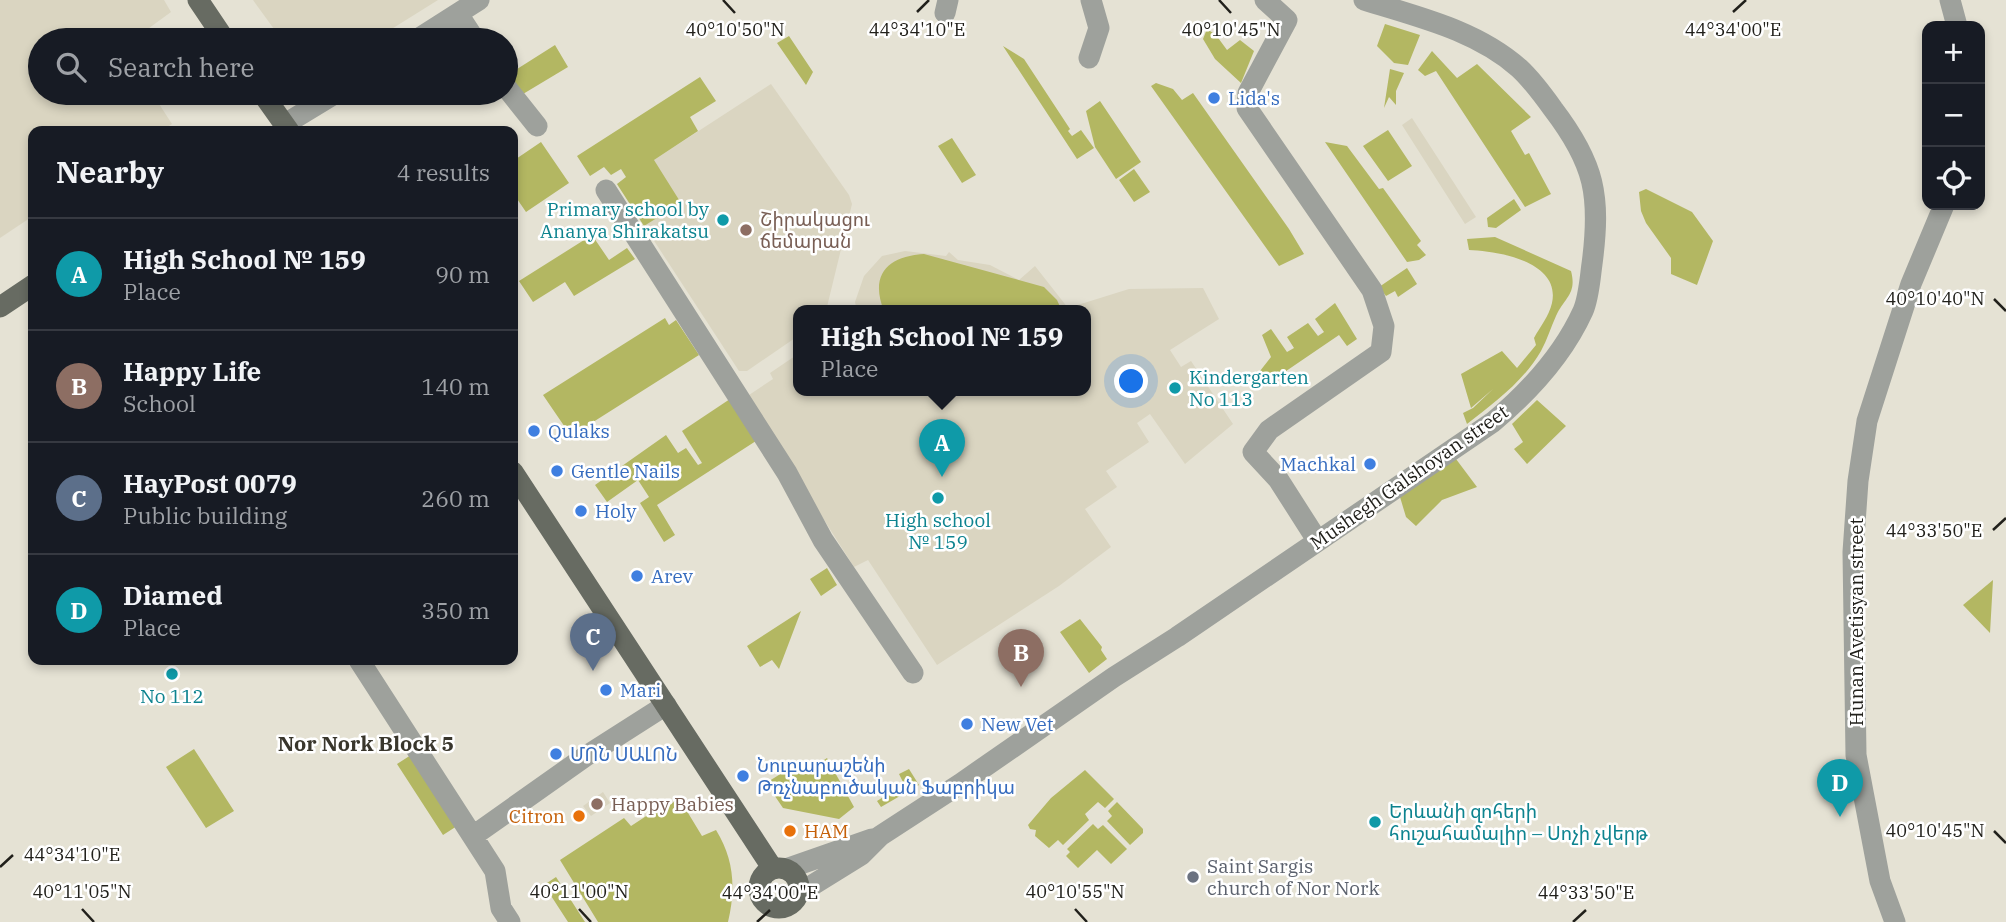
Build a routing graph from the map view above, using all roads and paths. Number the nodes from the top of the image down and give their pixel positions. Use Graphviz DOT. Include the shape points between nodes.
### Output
graph roads {
  1 [pos="198,0"];
  2 [pos="479,0"];
  3 [pos="1091,0"];
  4 [pos="1265,0"];
  5 [pos="1364,0"];
  6 [pos="1950,0"];
  7 [pos="458,13"];
  8 [pos="1955,21"];
  9 [pos="217,28"];
  10 [pos="435,28"];
  11 [pos="467,28"];
  12 [pos="1089,58"];
  13 [pos="518,102"];
  14 [pos="269,105"];
  15 [pos="317,105"];
  16 [pos="280,126"];
  17 [pos="286,126"];
  18 [pos="537,126"];
  19 [pos="606,190"];
  20 [pos="1942,210"];
  21 [pos="28,288"];
  22 [pos="4,302"];
  23 [pos="518,479"];
  24 [pos="1317,540"];
  25 [pos="362,665"];
  26 [pos="914,673"];
  27 [pos="666,705"];
  28 [pos="473,836"];
  29 [pos="880,836"];
  30 [pos="779,869"];
  31 [pos="798,894"];
  32 [pos="769,915"];
  33 [pos="510,922"];
  34 [pos="1895,922"];
  1 -- 9 [label="main road"];
  2 -- 7 [label="street"];
  3 -- 12 [label="street" via="1099,28"];
  4 -- 24 [label="street" via="1287,20 1248,93 1247,108 1372,290 1384,326 1381,352 1269,430 1253,452 1278,479"];
  5 -- 24 [label="street, Mushegh Galshoyan street" via="1457,30 1520,68 1561,118 1589,167 1596,233 1584,309 1551,365 1530,389 1493,422"];
  6 -- 8 [label="street"];
  7 -- 10 [label="street"];
  7 -- 11 [label="street"];
  13 -- 18 [label="street"];
  14 -- 16 [label="main road"];
  15 -- 17 [label="street"];
  19 -- 26 [label="street" via="787,474 823,540"];
  20 -- 34 [label="street, Hunan Avetisyan street" via="1910,284 1867,421 1853,552 1856,755 1880,881"];
  21 -- 22 [label="main road"];
  23 -- 27 [label="main road"];
  24 -- 29 [label="street, Mushegh Galshoyan street"];
  25 -- 28 [label="street"];
  27 -- 28 [label="street"];
  27 -- 30 [label="main road"];
  28 -- 33 [label="street" via="495,871 501,908"];
  29 -- 30 [label="street, Mushegh Galshoyan street"];
  29 -- 31 [label="street, Mushegh Galshoyan street" via="861,855"];
  30 -- 31 [label="main road" via="797,881"];
  30 -- 32 [label="main road" via="761,879 759,887"];
  31 -- 32 [label="main road" via="791,904"];
}
